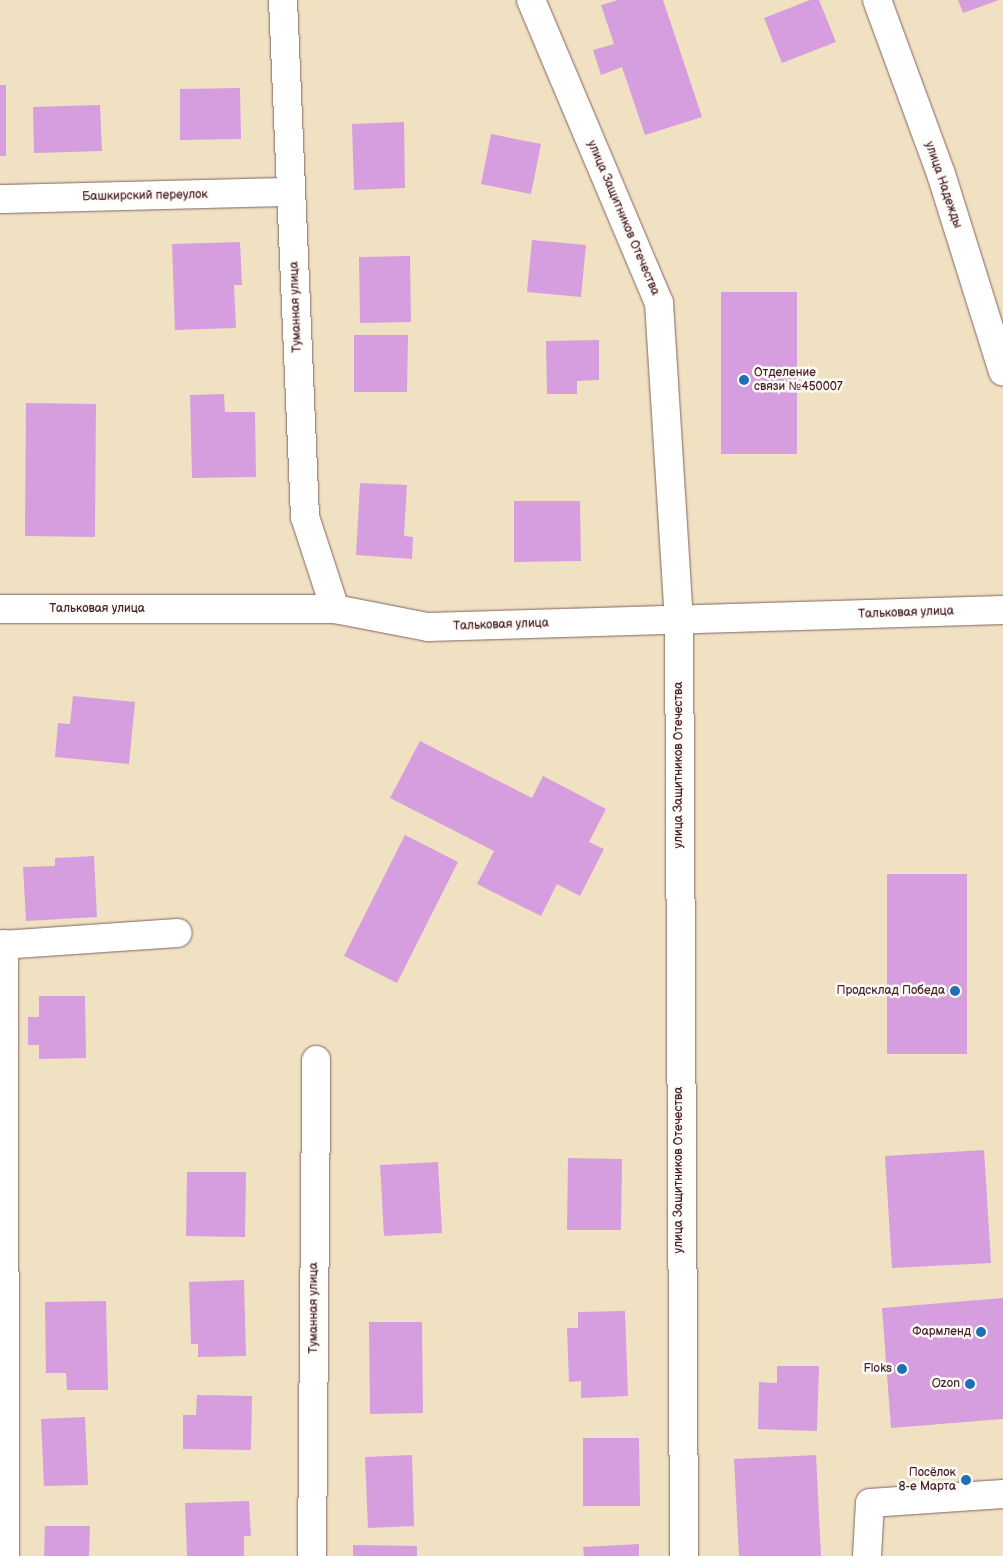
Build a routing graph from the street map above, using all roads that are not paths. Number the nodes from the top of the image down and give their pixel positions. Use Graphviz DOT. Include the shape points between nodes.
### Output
graph roads {
  1 [pos="283,0"];
  2 [pos="531,0"];
  3 [pos="876,0"];
  4 [pos="291,192"];
  5 [pos="0,199"];
  6 [pos="1003,372"];
  7 [pos="0,609"];
  8 [pos="335,609"];
  9 [pos="1003,610"];
  10 [pos="679,620"];
  11 [pos="178,933"];
  12 [pos="2,944"];
  13 [pos="316,1060"];
  14 [pos="1003,1494"];
  15 [pos="5,1556"];
  16 [pos="312,1556"];
  17 [pos="684,1556"];
  18 [pos="867,1556"];
  1 -- 4 [label="street, Туманная улица"];
  2 -- 10 [label="street, улица Защитников Отечества" via="659,303"];
  3 -- 6 [label="street, улица Надежды" via="941,174"];
  4 -- 5 [label="street, Башкирский переулок"];
  4 -- 8 [label="street, Туманная улица" via="305,517"];
  7 -- 8 [label="street, Тальковая улица"];
  8 -- 10 [label="street, Тальковая улица" via="428,627"];
  9 -- 10 [label="street, Тальковая улица"];
  10 -- 17 [label="street, улица Защитников Отечества"];
  11 -- 12 [label="street"];
  12 -- 15 [label="street"];
  13 -- 16 [label="street, Туманная улица"];
  14 -- 18 [label="street" via="870,1503"];
}
